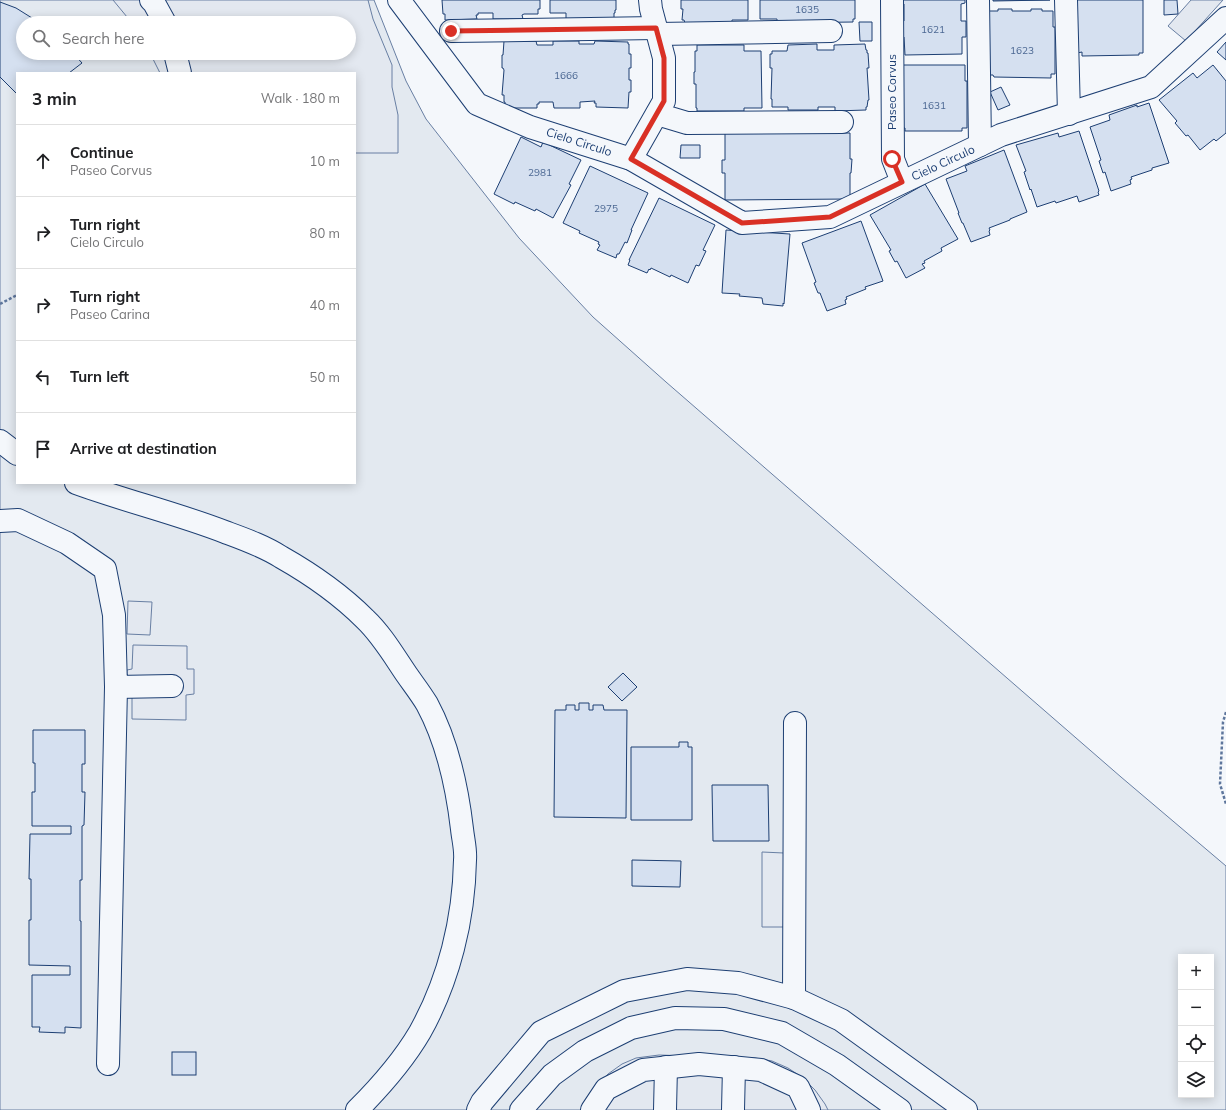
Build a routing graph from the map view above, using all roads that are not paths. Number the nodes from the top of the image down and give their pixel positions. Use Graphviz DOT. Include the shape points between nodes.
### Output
graph roads {
  1 [pos="151,0"];
  2 [pos="399,0"];
  3 [pos="650,0"];
  4 [pos="892,0"];
  5 [pos="978,0"];
  6 [pos="1066,0"];
  7 [pos="161,16"];
  8 [pos="1226,18"];
  9 [pos="451,31"];
  10 [pos="657,31"];
  11 [pos="831,31"];
  12 [pos="177,60"];
  13 [pos="180,72"];
  14 [pos="657,114"];
  15 [pos="1068,114"];
  16 [pos="842,122"];
  17 [pos="980,145"];
  18 [pos="631,159"];
  19 [pos="902,182"];
  20 [pos="0,441"];
  21 [pos="16,453"];
  22 [pos="79,484"];
  23 [pos="0,521"];
  24 [pos="172,686"];
  25 [pos="116,688"];
  26 [pos="795,723"];
  27 [pos="794,998"];
  28 [pos="108,1064"];
  29 [pos="666,1067"];
  30 [pos="734,1067"];
  31 [pos="357,1110"];
  32 [pos="478,1110"];
  33 [pos="521,1110"];
  34 [pos="592,1110"];
  35 [pos="665,1110"];
  36 [pos="733,1110"];
  37 [pos="809,1110"];
  38 [pos="900,1110"];
  39 [pos="966,1110"];
  1 -- 7 [label="street"];
  2 -- 18 [label="street, Cielo Circulo" via="477,104 530,126"];
  3 -- 10 [label="street"];
  4 -- 19 [label="street, Paseo Corvus" via="892,159"];
  5 -- 17 [label="street"];
  6 -- 15 [label="street"];
  8 -- 15 [label="street, Cielo Circulo" via="1152,87"];
  9 -- 10 [label="street"];
  10 -- 11 [label="street"];
  10 -- 14 [label="street" via="664,58 664,101"];
  12 -- 13 [label="street"];
  14 -- 16 [label="street" via="687,123"];
  14 -- 18 [label="street"];
  15 -- 17 [label="street, Cielo Circulo" via="1001,135"];
  17 -- 19 [label="street, Cielo Circulo"];
  18 -- 19 [label="street, Cielo Circulo" via="742,223 830,217"];
  20 -- 21 [label="street"];
  22 -- 31 [label="street" via="192,519 244,539 281,556 312,577 341,597 367,621 395,656 426,703 439,729 451,763 466,858 463,900 453,952 438,995 420,1031 397,1067"];
  23 -- 25 [label="street" via="18,520 67,543 105,569 114,615"];
  24 -- 25 [label="street"];
  25 -- 28 [label="street"];
  26 -- 27 [label="street"];
  27 -- 32 [label="street" via="738,984 687,979 624,991 541,1032"];
  27 -- 39 [label="street" via="841,1020"];
  29 -- 30 [label="street" via="699,1064"];
  29 -- 34 [label="street" via="643,1070 606,1089"];
  29 -- 35 [label="street"];
  30 -- 36 [label="street"];
  30 -- 37 [label="street" via="761,1070 798,1087"];
  33 -- 38 [label="street" via="552,1075 585,1051 631,1028 675,1018 724,1019 782,1033 837,1066"];
}
